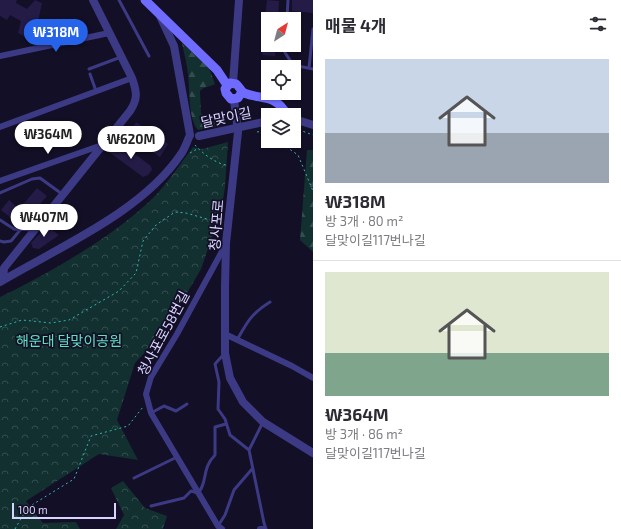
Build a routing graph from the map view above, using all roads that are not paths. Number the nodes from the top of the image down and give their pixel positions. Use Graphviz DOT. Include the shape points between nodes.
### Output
graph roads {
  1 [pos="93,0"];
  2 [pos="118,0"];
  3 [pos="145,0"];
  4 [pos="239,0"];
  5 [pos="288,0"];
  6 [pos="159,12"];
  7 [pos="287,12"];
  8 [pos="313,29"];
  9 [pos="109,33"];
  10 [pos="285,52"];
  11 [pos="0,56"];
  12 [pos="149,56"];
  13 [pos="121,57"];
  14 [pos="89,69"];
  15 [pos="311,69"];
  16 [pos="90,74"];
  17 [pos="132,78"];
  18 [pos="230,84"];
  19 [pos="96,91"];
  20 [pos="242,92"];
  21 [pos="234,100"];
  22 [pos="284,108"];
  23 [pos="301,121"];
  24 [pos="261,122"];
  25 [pos="313,125"];
  26 [pos="0,127"];
  27 [pos="194,136"];
  28 [pos="102,145"];
  29 [pos="0,182"];
  30 [pos="0,193"];
  31 [pos="62,194"];
  32 [pos="0,221"];
  33 [pos="21,229"];
  34 [pos="34,230"];
  35 [pos="0,241"];
  36 [pos="226,243"];
  37 [pos="1,281"];
  38 [pos="270,302"];
  39 [pos="225,334"];
  40 [pos="237,340"];
  41 [pos="225,353"];
  42 [pos="313,378"];
  43 [pos="187,404"];
  44 [pos="151,413"];
  45 [pos="263,422"];
  46 [pos="226,424"];
  47 [pos="249,450"];
  48 [pos="313,454"];
  49 [pos="177,457"];
  50 [pos="252,469"];
  51 [pos="134,478"];
  52 [pos="198,493"];
  53 [pos="151,506"];
  54 [pos="220,527"];
  55 [pos="260,529"];
  56 [pos="263,529"];
  57 [pos="266,529"];
  1 -- 9 [label="street, 달맞이길"];
  2 -- 12 [label="lane"];
  3 -- 6 [label="main road"];
  4 -- 18 [label="street"];
  5 -- 7 [label="lane"];
  6 -- 18 [label="main road"];
  6 -- 27 [label="street" via="174,46"];
  8 -- 15 [label="lane"];
  9 -- 11 [label="street"];
  9 -- 13 [label="street, 달맞이길"];
  10 -- 15 [label="lane" via="293,65"];
  13 -- 14 [label="lane"];
  13 -- 17 [label="street, 달맞이길"];
  16 -- 19 [label="lane"];
  17 -- 19 [label="street"];
  17 -- 28 [label="street, 달맞이길" via="137,97 134,105"];
  18 -- 20 [label="main road" via="239,86"];
  18 -- 21 [label="main road" via="226,93"];
  19 -- 26 [label="street"];
  20 -- 21 [label="main road" via="241,96"];
  20 -- 22 [label="main road" via="274,100"];
  21 -- 36 [label="street, 청사포로" via="238,132"];
  23 -- 25 [label="street"];
  24 -- 27 [label="street, 달맞이길, bridge"];
  27 -- 37 [label="street, 달맞이길" via="163,178 133,202 88,232"];
  28 -- 29 [label="street"];
  28 -- 31 [label="street, 달맞이길"];
  30 -- 31 [label="lane" via="40,178"];
  31 -- 34 [label="street, 달맞이길"];
  32 -- 33 [label="lane" via="14,229"];
  33 -- 34 [label="lane"];
  33 -- 35 [label="lane" via="11,241"];
  34 -- 37 [label="street, 달맞이길" via="4,268"];
  36 -- 39 [label="street, 청사포로"];
  36 -- 44 [label="street, 청사포로58번길" via="151,377 146,394"];
  38 -- 40 [label="lane" via="249,317"];
  39 -- 40 [label="street"];
  39 -- 41 [label="street, 청사포로"];
  40 -- 42 [label="street"];
  41 -- 45 [label="street, 청사포로" via="230,378 243,402"];
  41 -- 46 [label="lane, 청사포로" via="215,364 219,382 218,409"];
  43 -- 44 [label="lane" via="176,411 164,406"];
  44 -- 49 [label="street, 청사포로58번길"];
  45 -- 47 [label="lane"];
  45 -- 48 [label="street, 청사포로"];
  46 -- 47 [label="lane, 청사포로" via="230,435"];
  46 -- 52 [label="lane" via="215,427 215,455 208,462 202,488"];
  47 -- 50 [label="lane"];
  49 -- 51 [label="lane"];
  49 -- 52 [label="street, 청사포로58번길"];
  50 -- 54 [label="lane, 청사포로58번길" via="234,490"];
  50 -- 57 [label="lane"];
  52 -- 53 [label="lane" via="191,492 184,498"];
  52 -- 54 [label="street, 청사포로58번길"];
  55 -- 56 [label="street"];
}
